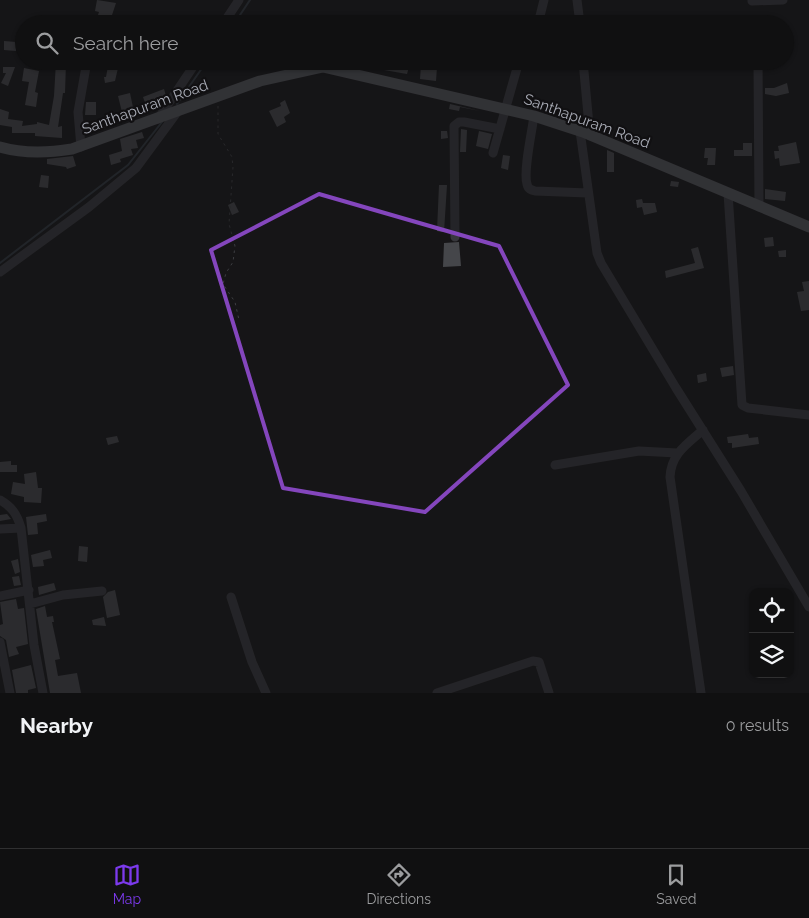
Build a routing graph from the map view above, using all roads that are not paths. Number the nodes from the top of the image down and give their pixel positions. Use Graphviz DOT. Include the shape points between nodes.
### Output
graph roads {
  1 [pos="239,0"];
  2 [pos="544,0"];
  3 [pos="577,0"];
  4 [pos="783,0"];
  5 [pos="752,1"];
  6 [pos="229,15"];
  7 [pos="540,15"];
  8 [pos="579,15"];
  9 [pos="85,70"];
  10 [pos="192,70"];
  11 [pos="310,70"];
  12 [pos="336,70"];
  13 [pos="517,70"];
  14 [pos="583,70"];
  15 [pos="758,70"];
  16 [pos="506,108"];
  17 [pos="178,111"];
  18 [pos="534,116"];
  19 [pos="158,120"];
  20 [pos="500,129"];
  21 [pos="585,133"];
  22 [pos="0,147"];
  23 [pos="81,147"];
  24 [pos="494,153"];
  25 [pos="588,193"];
  26 [pos="728,194"];
  27 [pos="759,206"];
  28 [pos="809,227"];
  29 [pos="454,237"];
  30 [pos="0,272"];
  31 [pos="809,415"];
  32 [pos="703,430"];
  33 [pos="677,453"];
  34 [pos="555,465"];
  35 [pos="0,500"];
  36 [pos="21,528"];
  37 [pos="0,529"];
  38 [pos="29,590"];
  39 [pos="102,591"];
  40 [pos="0,596"];
  41 [pos="231,597"];
  42 [pos="30,604"];
  43 [pos="809,607"];
  44 [pos="0,642"];
  45 [pos="10,693"];
  46 [pos="43,693"];
  47 [pos="266,693"];
  48 [pos="437,693"];
  49 [pos="549,693"];
  50 [pos="701,693"];
  1 -- 6 [label="street"];
  2 -- 7 [label="street"];
  3 -- 8 [label="street"];
  4 -- 5 [label="street"];
  9 -- 23 [label="street" via="78,112"];
  10 -- 19 [label="street"];
  11 -- 17 [label="main road, Santhapuram Road" via="260,81"];
  12 -- 16 [label="main road, Santhapuram Road"];
  13 -- 16 [label="street"];
  14 -- 21 [label="street"];
  15 -- 27 [label="street"];
  16 -- 18 [label="main road, Santhapuram Road"];
  16 -- 20 [label="street"];
  17 -- 19 [label="main road, Santhapuram Road"];
  17 -- 30 [label="street" via="136,168"];
  18 -- 21 [label="main road, Santhapuram Road"];
  18 -- 25 [label="street" via="527,186 535,191"];
  19 -- 23 [label="main road, Santhapuram Road"];
  20 -- 24 [label="street"];
  20 -- 29 [label="street" via="464,122 454,126"];
  21 -- 25 [label="street"];
  21 -- 26 [label="main road, Santhapuram Road"];
  22 -- 23 [label="main road, Santhapuram Road" via="46,153"];
  25 -- 32 [label="street" via="601,263"];
  26 -- 27 [label="main road, Santhapuram Road"];
  26 -- 31 [label="street" via="742,405"];
  27 -- 28 [label="main road, Santhapuram Road"];
  32 -- 33 [label="street"];
  32 -- 43 [label="street"];
  33 -- 34 [label="street" via="640,451"];
  33 -- 50 [label="street" via="670,477"];
  35 -- 36 [label="street" via="12,508"];
  36 -- 37 [label="street"];
  36 -- 38 [label="street"];
  38 -- 40 [label="street"];
  38 -- 42 [label="street"];
  39 -- 42 [label="street" via="63,595"];
  41 -- 47 [label="street" via="252,662"];
  42 -- 46 [label="street"];
  44 -- 45 [label="street"];
  48 -- 49 [label="street" via="536,660"];
}
